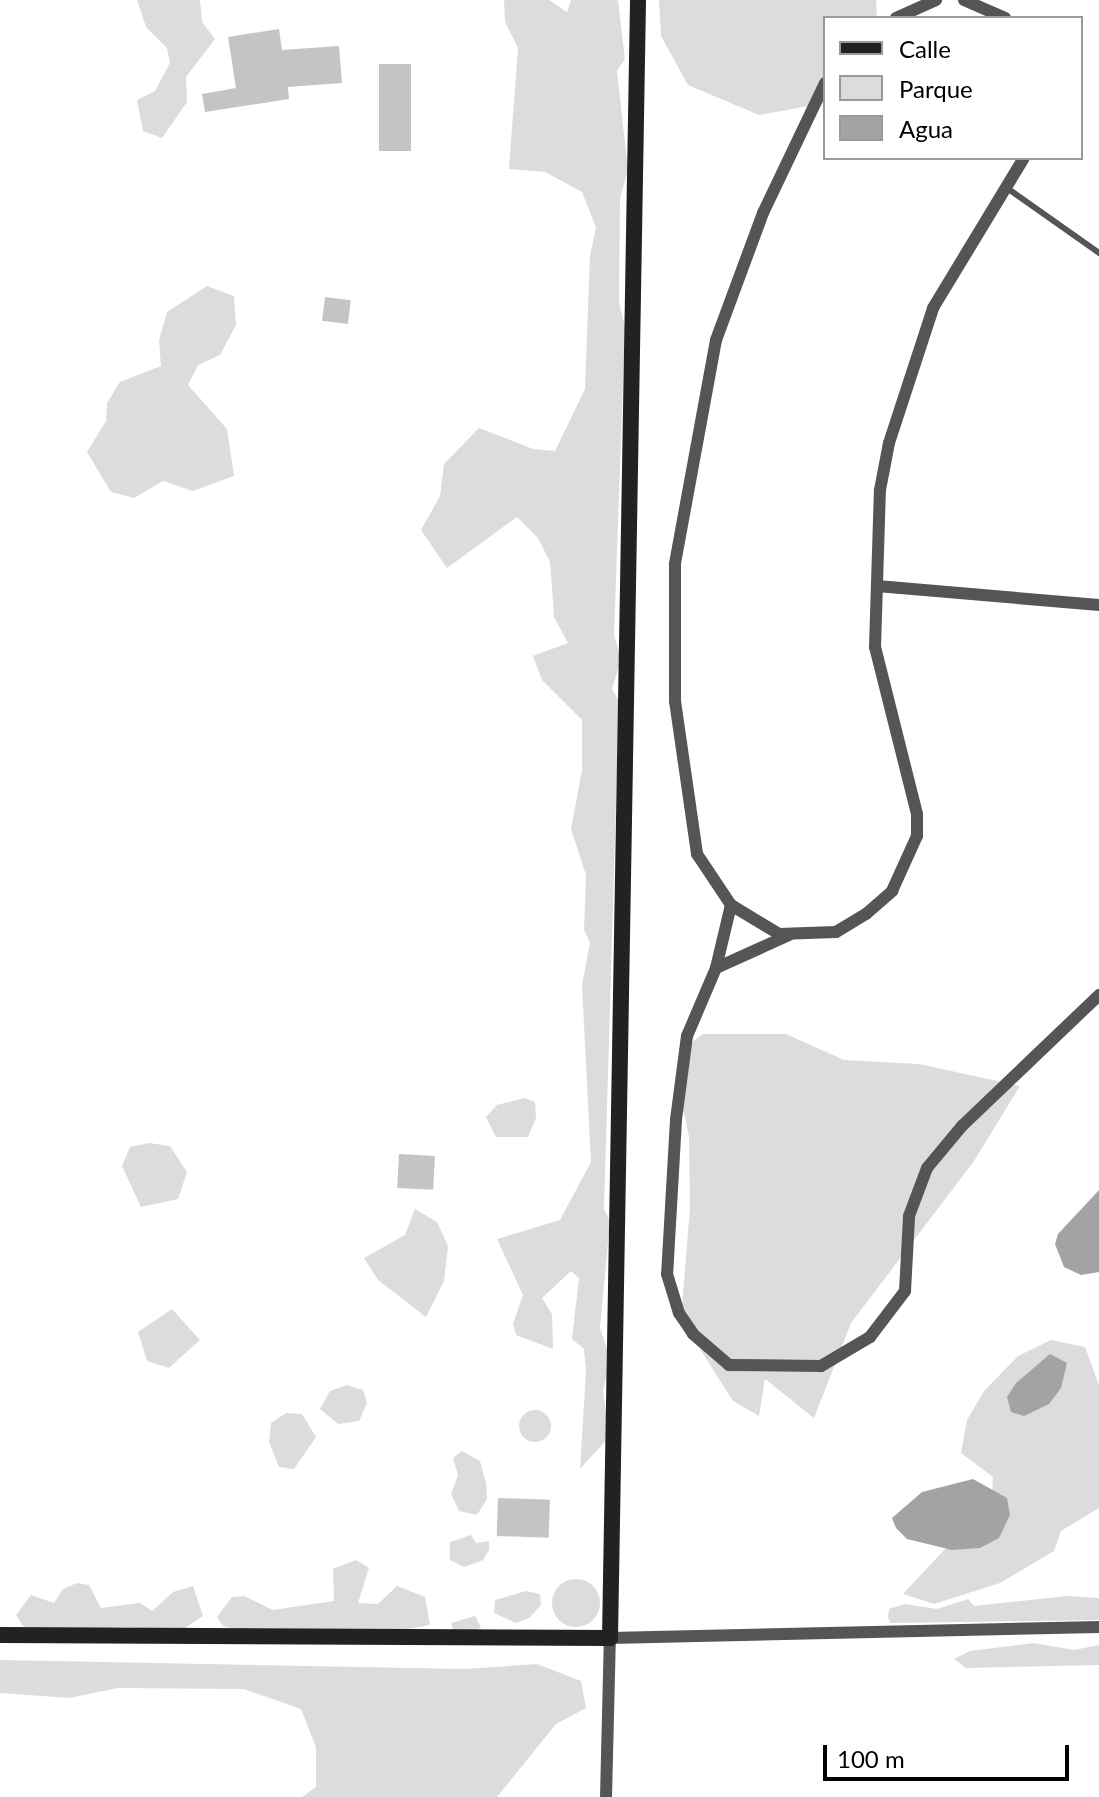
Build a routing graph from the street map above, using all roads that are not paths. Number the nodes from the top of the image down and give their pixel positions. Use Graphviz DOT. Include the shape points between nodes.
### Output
graph roads {
  1 [pos="638,0"];
  2 [pos="936,0"];
  3 [pos="964,0"];
  4 [pos="900,16"];
  5 [pos="1000,16"];
  6 [pos="823,87"];
  7 [pos="1023,160"];
  8 [pos="1004,186"];
  9 [pos="1099,253"];
  10 [pos="877,586"];
  11 [pos="1099,605"];
  12 [pos="731,905"];
  13 [pos="789,935"];
  14 [pos="716,968"];
  15 [pos="1099,995"];
  16 [pos="1099,1627"];
  17 [pos="0,1635"];
  18 [pos="610,1638"];
  19 [pos="606,1797"];
  1 -- 18 [label="street"];
  2 -- 4 [label="street"];
  3 -- 5 [label="street"];
  6 -- 12 [label="street" via="763,213 716,340 675,564 675,701 685,788 697,854"];
  7 -- 8 [label="street"];
  8 -- 9 [label="lane"];
  8 -- 10 [label="street" via="939,297 910,369 880,490"];
  10 -- 11 [label="street"];
  10 -- 13 [label="street" via="875,647 917,814 917,836 892,891 866,914 836,932"];
  12 -- 13 [label="street" via="757,924"];
  12 -- 14 [label="street"];
  13 -- 14 [label="street"];
  14 -- 15 [label="street" via="687,1036 667,1274 679,1313 693,1334 712,1355 751,1369 821,1366 870,1337 905,1291 909,1216 927,1168 962,1126"];
  16 -- 18 [label="street"];
  17 -- 18 [label="street"];
  18 -- 19 [label="street"];
}
